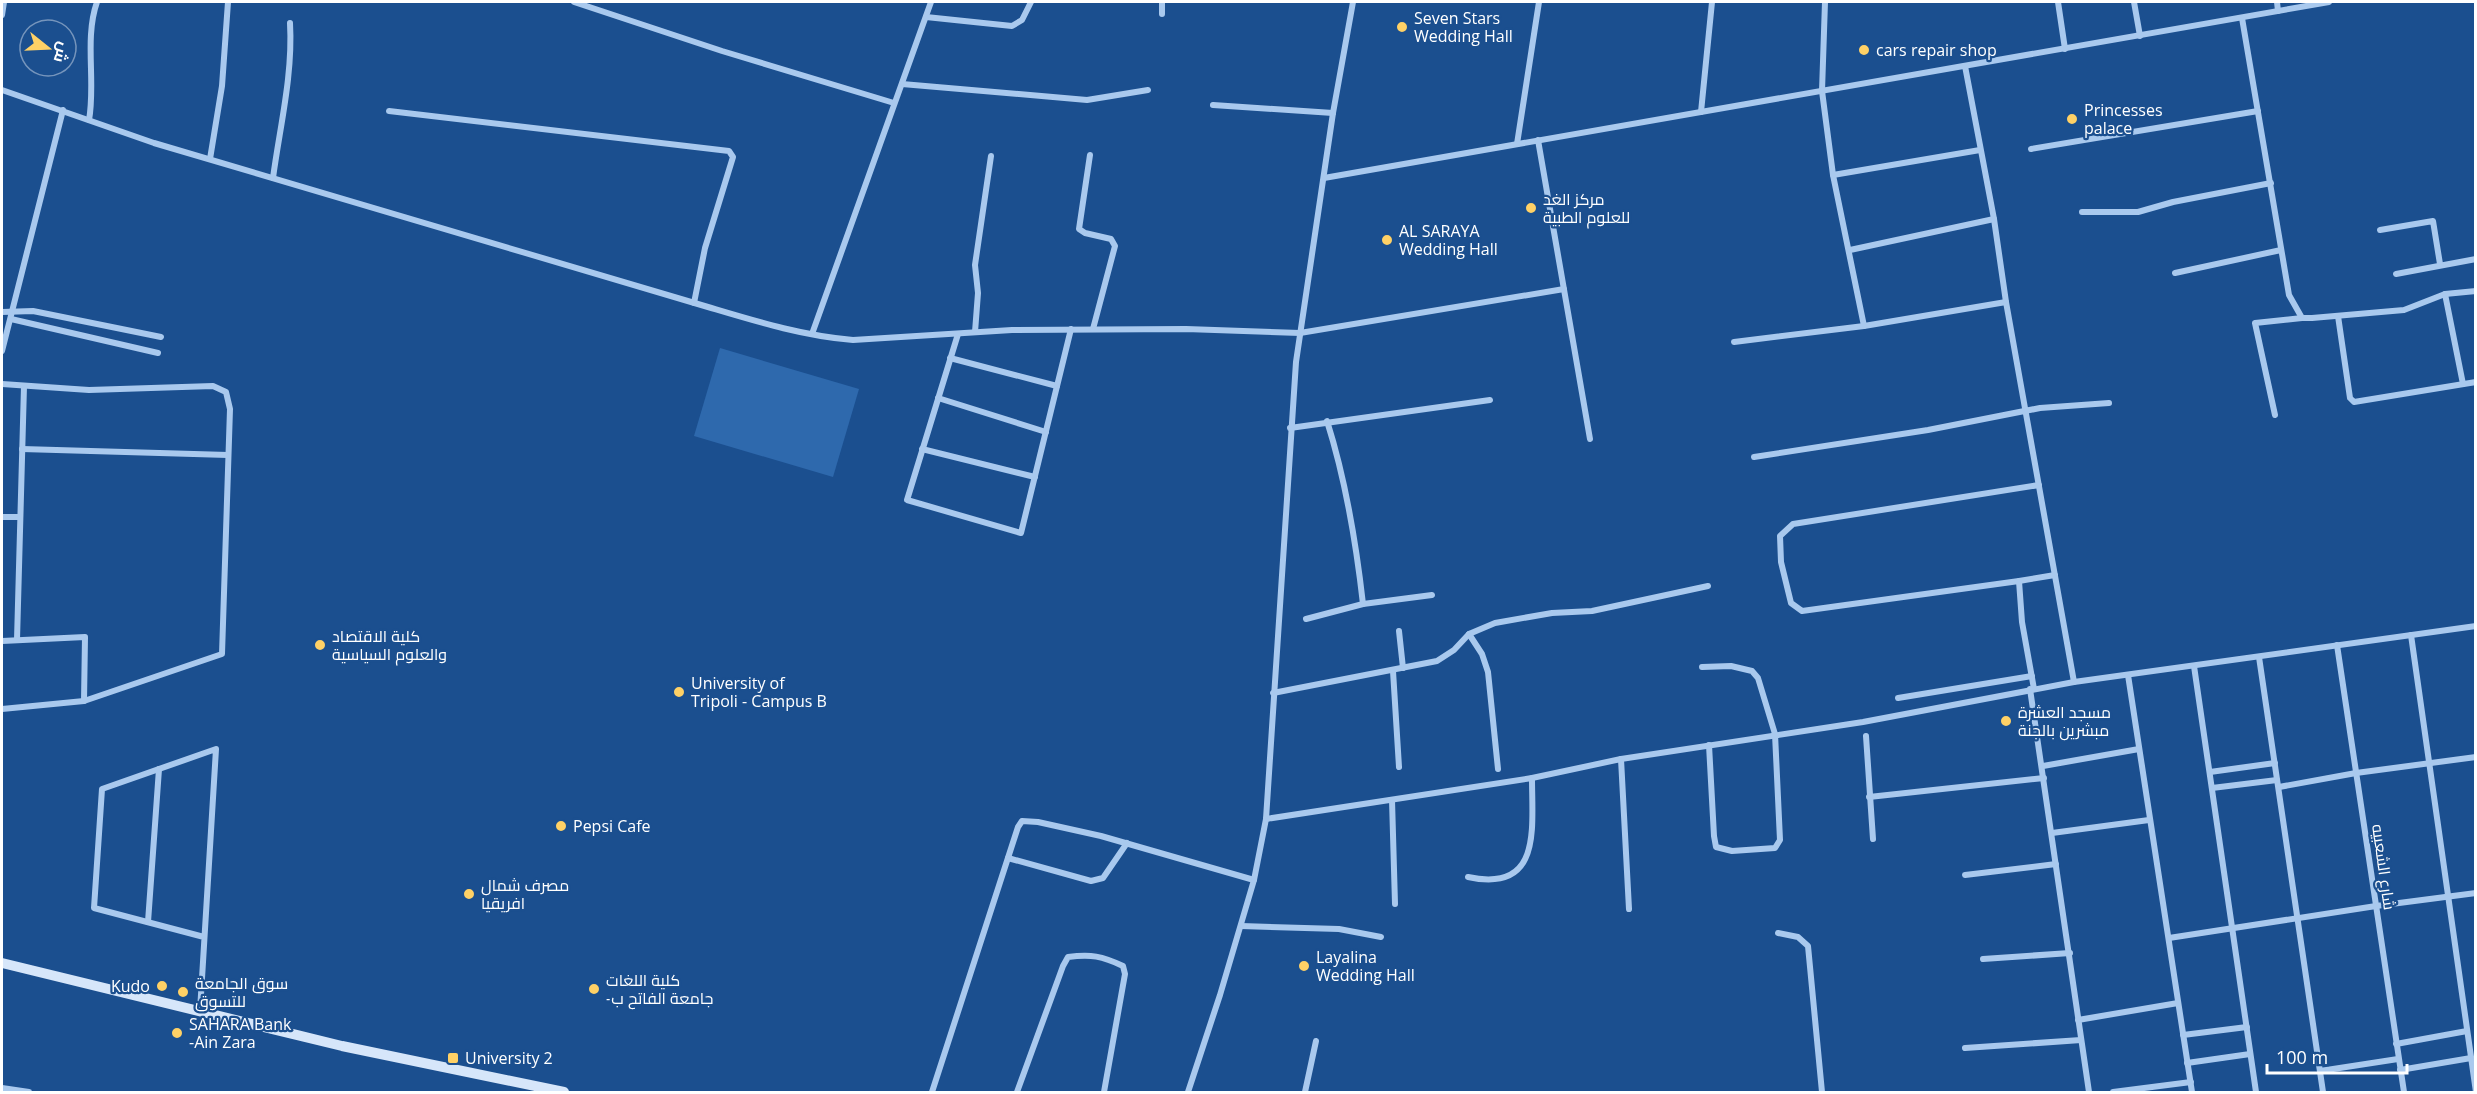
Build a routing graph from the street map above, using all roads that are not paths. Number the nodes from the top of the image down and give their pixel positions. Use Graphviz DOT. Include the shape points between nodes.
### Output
graph roads {
  1 [pos="4,2"];
  2 [pos="97,2"];
  3 [pos="228,2"];
  4 [pos="574,2"];
  5 [pos="931,2"];
  6 [pos="1031,2"];
  7 [pos="1162,2"];
  8 [pos="1353,2"];
  9 [pos="1539,2"];
  10 [pos="1712,2"];
  11 [pos="1825,2"];
  12 [pos="2058,2"];
  13 [pos="2134,2"];
  14 [pos="2277,2"];
  15 [pos="2329,2"];
  16 [pos="2278,12"];
  17 [pos="1162,14"];
  18 [pos="2,15"];
  19 [pos="926,17"];
  20 [pos="2242,18"];
  21 [pos="290,23"];
  22 [pos="2140,36"];
  23 [pos="2066,49"];
  24 [pos="1965,66"];
  25 [pos="902,84"];
  26 [pos="2,90"];
  27 [pos="1148,90"];
  28 [pos="1822,91"];
  29 [pos="894,103"];
  30 [pos="1213,105"];
  31 [pos="63,110"];
  32 [pos="389,111"];
  33 [pos="2258,111"];
  34 [pos="1701,112"];
  35 [pos="1333,113"];
  36 [pos="89,120"];
  37 [pos="1538,140"];
  38 [pos="1517,144"];
  39 [pos="1980,150"];
  40 [pos="2031,150"];
  41 [pos="1090,155"];
  42 [pos="991,156"];
  43 [pos="210,159"];
  44 [pos="1833,175"];
  45 [pos="273,178"];
  46 [pos="1324,178"];
  47 [pos="2271,183"];
  48 [pos="2082,213"];
  49 [pos="1994,219"];
  50 [pos="2380,230"];
  51 [pos="1850,250"];
  52 [pos="2281,250"];
  53 [pos="2475,259"];
  54 [pos="2440,264"];
  55 [pos="2175,273"];
  56 [pos="2396,274"];
  57 [pos="1564,289"];
  58 [pos="2475,291"];
  59 [pos="2445,294"];
  60 [pos="2006,302"];
  61 [pos="694,303"];
  62 [pos="2,312"];
  63 [pos="12,316"];
  64 [pos="2338,316"];
  65 [pos="2302,318"];
  66 [pos="1864,326"];
  67 [pos="1071,329"];
  68 [pos="1093,329"];
  69 [pos="975,332"];
  70 [pos="1300,333"];
  71 [pos="812,334"];
  72 [pos="958,334"];
  73 [pos="161,337"];
  74 [pos="1734,342"];
  75 [pos="2,351"];
  76 [pos="158,353"];
  77 [pos="950,358"];
  78 [pos="2475,382"];
  79 [pos="2,384"];
  80 [pos="2463,384"];
  81 [pos="24,386"];
  82 [pos="1057,386"];
  83 [pos="938,398"];
  84 [pos="1490,400"];
  85 [pos="2109,403"];
  86 [pos="2026,411"];
  87 [pos="2275,415"];
  88 [pos="1327,421"];
  89 [pos="1290,428"];
  90 [pos="1046,432"];
  91 [pos="1590,439"];
  92 [pos="22,448"];
  93 [pos="922,449"];
  94 [pos="228,455"];
  95 [pos="1754,458"];
  96 [pos="1035,477"];
  97 [pos="2039,485"];
  98 [pos="2,517"];
  99 [pos="20,517"];
  100 [pos="2055,575"];
  101 [pos="2019,581"];
  102 [pos="1708,586"];
  103 [pos="1432,595"];
  104 [pos="1363,604"];
  105 [pos="1306,619"];
  106 [pos="2475,626"];
  107 [pos="1399,631"];
  108 [pos="1469,634"];
  109 [pos="2411,635"];
  110 [pos="17,640"];
  111 [pos="2,641"];
  112 [pos="2337,645"];
  113 [pos="2259,657"];
  114 [pos="2194,666"];
  115 [pos="1702,667"];
  116 [pos="1403,668"];
  117 [pos="1393,671"];
  118 [pos="2128,675"];
  119 [pos="2032,676"];
  120 [pos="2074,682"];
  121 [pos="2032,689"];
  122 [pos="1273,693"];
  123 [pos="1898,698"];
  124 [pos="84,701"];
  125 [pos="2,709"];
  126 [pos="1775,734"];
  127 [pos="1866,736"];
  128 [pos="1709,745"];
  129 [pos="2139,749"];
  130 [pos="2475,757"];
  131 [pos="1621,759"];
  132 [pos="2275,763"];
  133 [pos="2429,764"];
  134 [pos="2043,766"];
  135 [pos="1399,767"];
  136 [pos="159,769"];
  137 [pos="1498,769"];
  138 [pos="2210,772"];
  139 [pos="2356,773"];
  140 [pos="1532,778"];
  141 [pos="2044,778"];
  142 [pos="2278,783"];
  143 [pos="2212,788"];
  144 [pos="1869,797"];
  145 [pos="1392,800"];
  146 [pos="1266,819"];
  147 [pos="2149,820"];
  148 [pos="2052,833"];
  149 [pos="1873,839"];
  150 [pos="1127,843"];
  151 [pos="1008,858"];
  152 [pos="2056,864"];
  153 [pos="1965,875"];
  154 [pos="1468,877"];
  155 [pos="1254,880"];
  156 [pos="2475,893"];
  157 [pos="2448,897"];
  158 [pos="1395,904"];
  159 [pos="2376,906"];
  160 [pos="1629,909"];
  161 [pos="2298,918"];
  162 [pos="148,922"];
  163 [pos="1240,926"];
  164 [pos="2232,928"];
  165 [pos="1778,933"];
  166 [pos="204,937"];
  167 [pos="1381,937"];
  168 [pos="2169,938"];
  169 [pos="2070,953"];
  170 [pos="1983,959"];
  171 [pos="2,963"];
  172 [pos="2178,1003"];
  173 [pos="200,1011"];
  174 [pos="2078,1020"];
  175 [pos="2247,1028"];
  176 [pos="2467,1030"];
  177 [pos="2183,1035"];
  178 [pos="2080,1040"];
  179 [pos="1316,1041"];
  180 [pos="2472,1041"];
  181 [pos="2396,1044"];
  182 [pos="1965,1048"];
  183 [pos="2250,1054"];
  184 [pos="2471,1058"];
  185 [pos="2398,1059"];
  186 [pos="2187,1064"];
  187 [pos="2400,1070"];
  188 [pos="2320,1071"];
  189 [pos="2191,1082"];
  190 [pos="2,1088"];
  191 [pos="29,1092"];
  192 [pos="564,1092"];
  193 [pos="932,1092"];
  194 [pos="1017,1092"];
  195 [pos="1104,1092"];
  196 [pos="1188,1092"];
  197 [pos="1305,1092"];
  198 [pos="1822,1092"];
  199 [pos="2089,1092"];
  200 [pos="2113,1092"];
  201 [pos="2192,1092"];
  202 [pos="2256,1092"];
  203 [pos="2323,1092"];
  204 [pos="2404,1092"];
  205 [pos="2475,1092"];
  1 -- 18 [label="street"];
  2 -- 36 [label="street"];
  3 -- 43 [label="street" via="222,86"];
  4 -- 29 [label="street"];
  5 -- 19 [label="street"];
  6 -- 19 [label="street" via="1022,20 1012,26"];
  7 -- 17 [label="street"];
  8 -- 35 [label="street"];
  9 -- 38 [label="street"];
  10 -- 34 [label="street"];
  11 -- 28 [label="street"];
  12 -- 23 [label="street"];
  13 -- 22 [label="street"];
  14 -- 16 [label="street"];
  15 -- 16 [label="street"];
  16 -- 20 [label="street"];
  19 -- 25 [label="street"];
  20 -- 22 [label="street"];
  20 -- 33 [label="street"];
  21 -- 45 [label="street" via="289,83"];
  22 -- 23 [label="street"];
  23 -- 24 [label="street"];
  24 -- 28 [label="street"];
  24 -- 39 [label="street"];
  25 -- 27 [label="street" via="1088,100"];
  25 -- 29 [label="street"];
  26 -- 31 [label="street"];
  28 -- 34 [label="street"];
  28 -- 44 [label="street"];
  29 -- 71 [label="street"];
  30 -- 35 [label="street"];
  31 -- 36 [label="street"];
  31 -- 63 [label="street"];
  32 -- 61 [label="street" via="729,151 733,157 705,248"];
  33 -- 40 [label="street"];
  33 -- 47 [label="street"];
  34 -- 37 [label="street"];
  35 -- 46 [label="street"];
  36 -- 43 [label="street"];
  37 -- 38 [label="street"];
  37 -- 57 [label="street"];
  38 -- 46 [label="street"];
  39 -- 44 [label="street"];
  39 -- 49 [label="street"];
  41 -- 68 [label="street" via="1079,230 1112,238 1115,246"];
  42 -- 69 [label="street" via="975,265"];
  43 -- 45 [label="street"];
  44 -- 51 [label="street"];
  45 -- 61 [label="street"];
  46 -- 70 [label="street"];
  47 -- 48 [label="street" via="2138,212"];
  47 -- 52 [label="street"];
  49 -- 51 [label="street"];
  49 -- 60 [label="street"];
  50 -- 54 [label="street" via="2433,221"];
  51 -- 66 [label="street"];
  52 -- 55 [label="street"];
  52 -- 65 [label="street" via="2289,295"];
  53 -- 54 [label="street"];
  54 -- 56 [label="street"];
  57 -- 70 [label="street"];
  57 -- 91 [label="street"];
  58 -- 59 [label="street"];
  59 -- 64 [label="street" via="2404,310"];
  59 -- 80 [label="street"];
  60 -- 66 [label="street"];
  60 -- 86 [label="street"];
  61 -- 71 [label="street"];
  62 -- 63 [label="street"];
  63 -- 73 [label="street" via="33,311"];
  63 -- 75 [label="street"];
  63 -- 76 [label="street"];
  64 -- 65 [label="street"];
  64 -- 80 [label="street" via="2350,398 2354,402"];
  65 -- 87 [label="street" via="2257,321 2254,325"];
  66 -- 74 [label="street"];
  67 -- 68 [label="street"];
  67 -- 69 [label="street"];
  67 -- 82 [label="street"];
  68 -- 70 [label="street"];
  69 -- 72 [label="street"];
  70 -- 89 [label="street"];
  71 -- 72 [label="street" via="853,340"];
  72 -- 77 [label="street"];
  77 -- 82 [label="street"];
  77 -- 83 [label="street"];
  78 -- 80 [label="street"];
  79 -- 81 [label="street"];
  81 -- 92 [label="street"];
  81 -- 94 [label="street" via="88,390 213,386 226,393 230,409"];
  82 -- 90 [label="street"];
  83 -- 90 [label="street"];
  83 -- 93 [label="street"];
  84 -- 88 [label="street"];
  85 -- 86 [label="street"];
  86 -- 95 [label="street"];
  86 -- 97 [label="street"];
  88 -- 89 [label="street"];
  88 -- 104 [label="street" via="1353,524"];
  89 -- 122 [label="street"];
  90 -- 96 [label="street"];
  92 -- 94 [label="street"];
  92 -- 99 [label="street"];
  93 -- 96 [label="street"];
  93 -- 96 [label="street" via="907,500 1021,533"];
  94 -- 124 [label="street" via="222,654"];
  97 -- 100 [label="street"];
  97 -- 101 [label="street" via="1793,524 1780,536 1781,562 1791,603 1802,611"];
  98 -- 99 [label="street"];
  99 -- 110 [label="street"];
  100 -- 101 [label="street"];
  100 -- 120 [label="street"];
  101 -- 119 [label="street"];
  102 -- 108 [label="street" via="1592,610 1496,623"];
  103 -- 104 [label="street"];
  104 -- 105 [label="street"];
  106 -- 109 [label="street"];
  107 -- 116 [label="street"];
  108 -- 116 [label="street" via="1437,661"];
  108 -- 137 [label="street" via="1488,672"];
  109 -- 112 [label="street"];
  109 -- 133 [label="street"];
  110 -- 111 [label="street"];
  110 -- 124 [label="street" via="85,637"];
  112 -- 113 [label="street"];
  112 -- 139 [label="street, شارع الشعبيه"];
  113 -- 114 [label="street"];
  113 -- 132 [label="street"];
  114 -- 118 [label="street"];
  114 -- 138 [label="street"];
  115 -- 126 [label="street" via="1731,666 1752,671 1758,678"];
  116 -- 117 [label="street"];
  117 -- 122 [label="street"];
  117 -- 135 [label="street"];
  118 -- 120 [label="street"];
  118 -- 129 [label="street"];
  119 -- 121 [label="street"];
  119 -- 123 [label="street"];
  120 -- 121 [label="street"];
  121 -- 126 [label="street" via="1863,722"];
  121 -- 134 [label="street"];
  122 -- 146 [label="street"];
  124 -- 125 [label="street"];
  126 -- 128 [label="street"];
  126 -- 128 [label="street" via="1780,840 1772,849 1725,851 1716,847"];
  127 -- 144 [label="street"];
  128 -- 131 [label="street"];
  129 -- 134 [label="street"];
  129 -- 147 [label="street"];
  130 -- 133 [label="street"];
  131 -- 140 [label="street"];
  131 -- 160 [label="street"];
  132 -- 138 [label="street"];
  132 -- 142 [label="street"];
  133 -- 139 [label="street"];
  133 -- 157 [label="street"];
  134 -- 141 [label="street"];
  136 -- 162 [label="street"];
  136 -- 162 [label="street" via="102,789 94,908"];
  136 -- 166 [label="street" via="216,749"];
  138 -- 143 [label="street"];
  139 -- 142 [label="street"];
  139 -- 159 [label="street, شارع الشعبيه"];
  140 -- 145 [label="street"];
  140 -- 154 [label="street" via="1533,832 1523,866 1500,880"];
  141 -- 144 [label="street"];
  141 -- 148 [label="street"];
  142 -- 143 [label="street"];
  142 -- 161 [label="street"];
  143 -- 164 [label="street"];
  144 -- 149 [label="street"];
  145 -- 146 [label="street"];
  145 -- 158 [label="street"];
  146 -- 155 [label="street"];
  147 -- 148 [label="street"];
  147 -- 168 [label="street"];
  148 -- 152 [label="street"];
  150 -- 151 [label="street" via="1103,878 1091,881"];
  150 -- 151 [label="street" via="1026,821 1018,827"];
  150 -- 155 [label="street"];
  151 -- 193 [label="street"];
  152 -- 153 [label="street"];
  152 -- 169 [label="street"];
  155 -- 163 [label="street"];
  156 -- 157 [label="street"];
  157 -- 159 [label="street"];
  157 -- 176 [label="street"];
  159 -- 161 [label="street"];
  159 -- 181 [label="street, شارع الشعبيه"];
  161 -- 164 [label="street"];
  161 -- 188 [label="street"];
  162 -- 166 [label="street"];
  163 -- 167 [label="street" via="1339,928"];
  163 -- 196 [label="street"];
  164 -- 168 [label="street"];
  164 -- 175 [label="street"];
  165 -- 198 [label="street" via="1798,937 1808,946"];
  166 -- 173 [label="street"];
  168 -- 172 [label="street"];
  169 -- 170 [label="street"];
  169 -- 174 [label="street"];
  171 -- 173 [label="street"];
  172 -- 174 [label="street"];
  172 -- 177 [label="street"];
  173 -- 192 [label="street" via="396,1058"];
  174 -- 178 [label="street"];
  175 -- 177 [label="street"];
  175 -- 183 [label="street"];
  176 -- 180 [label="street"];
  176 -- 181 [label="street"];
  177 -- 186 [label="street"];
  178 -- 182 [label="street"];
  178 -- 199 [label="street"];
  179 -- 197 [label="street"];
  180 -- 184 [label="street"];
  181 -- 185 [label="street, شارع الشعبيه"];
  183 -- 186 [label="street"];
  183 -- 202 [label="street"];
  184 -- 187 [label="street"];
  184 -- 205 [label="street"];
  185 -- 187 [label="street, شارع الشعبيه"];
  185 -- 188 [label="street"];
  186 -- 189 [label="street"];
  187 -- 204 [label="street, شارع الشعبيه"];
  188 -- 203 [label="street"];
  189 -- 200 [label="street"];
  189 -- 201 [label="street"];
  190 -- 191 [label="street"];
  194 -- 195 [label="street" via="1068,957 1098,955 1123,966 1125,974"];
}
